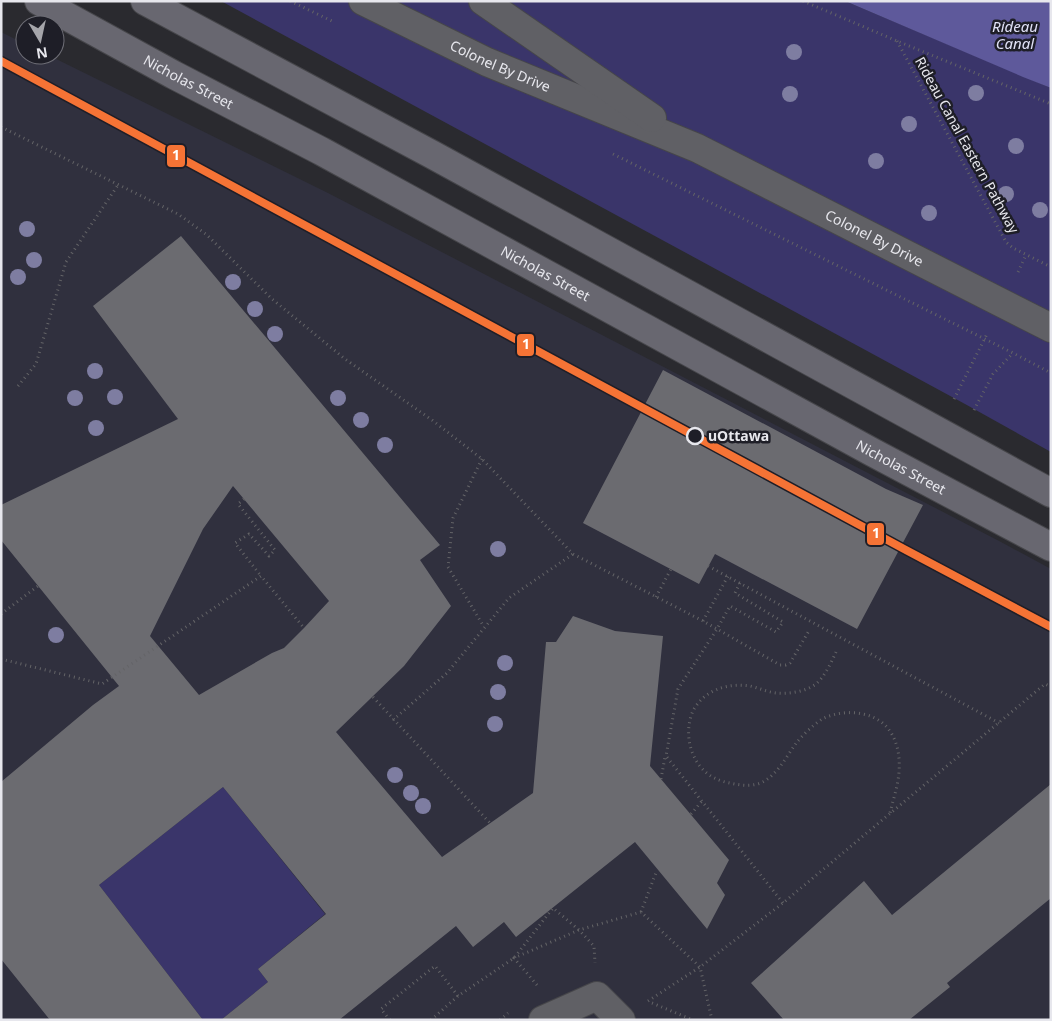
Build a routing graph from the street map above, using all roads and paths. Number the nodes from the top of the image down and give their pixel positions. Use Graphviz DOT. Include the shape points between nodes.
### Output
graph roads {
  1 [pos="39,1"];
  2 [pos="145,1"];
  3 [pos="290,1"];
  4 [pos="363,1"];
  5 [pos="483,1"];
  6 [pos="803,1"];
  7 [pos="341,25"];
  8 [pos="897,41"];
  9 [pos="1051,104"];
  10 [pos="1,127"];
  11 [pos="697,148"];
  12 [pos="611,153"];
  13 [pos="118,185"];
  14 [pos="1026,255"];
  15 [pos="1051,267"];
  16 [pos="1016,275"];
  17 [pos="1051,328"];
  18 [pos="985,340"];
  19 [pos="1016,348"];
  20 [pos="1013,353"];
  21 [pos="1051,373"];
  22 [pos="18,386"];
  23 [pos="953,400"];
  24 [pos="974,410"];
  25 [pos="482,459"];
  26 [pos="1051,493"];
  27 [pos="244,499"];
  28 [pos="1051,548"];
  29 [pos="573,554"];
  30 [pos="708,566"];
  31 [pos="671,569"];
  32 [pos="260,576"];
  33 [pos="728,576"];
  34 [pos="740,582"];
  35 [pos="38,586"];
  36 [pos="656,596"];
  37 [pos="1,614"];
  38 [pos="703,622"];
  39 [pos="484,627"];
  40 [pos="304,628"];
  41 [pos="717,629"];
  42 [pos="810,629"];
  43 [pos="836,652"];
  44 [pos="1,659"];
  45 [pos="1051,687"];
  46 [pos="373,697"];
  47 [pos="393,720"];
  48 [pos="999,723"];
  49 [pos="666,756"];
  50 [pos="661,779"];
  51 [pos="702,801"];
  52 [pos="691,814"];
  53 [pos="890,814"];
  54 [pos="490,824"];
  55 [pos="657,870"];
  56 [pos="783,903"];
  57 [pos="641,912"];
  58 [pos="579,930"];
  59 [pos="514,958"];
  60 [pos="700,967"];
  61 [pos="540,989"];
  62 [pos="458,996"];
  63 [pos="597,996"];
  64 [pos="390,1020"];
  65 [pos="431,1020"];
  66 [pos="543,1020"];
  67 [pos="621,1020"];
  68 [pos="693,1020"];
  69 [pos="712,1020"];
  1 -- 28 [label="main road, Nicholas Street"];
  2 -- 26 [label="main road"];
  3 -- 7 [label="path"];
  4 -- 11 [label="main road, Colonel By Drive" via="487,62"];
  5 -- 11 [label="main road, Colonel By Drive"];
  6 -- 8 [label="path"];
  8 -- 9 [label="path"];
  8 -- 14 [label="path, Rideau Canal Eastern Pathway" via="1006,242"];
  10 -- 13 [label="path"];
  11 -- 17 [label="main road, Colonel By Drive"];
  12 -- 18 [label="path"];
  13 -- 22 [label="path" via="66,262 36,364"];
  13 -- 25 [label="path" via="178,214 207,235 272,299 345,359"];
  14 -- 15 [label="path, Rideau Canal Eastern Pathway"];
  14 -- 16 [label="path"];
  18 -- 20 [label="path"];
  18 -- 23 [label="path"];
  19 -- 20 [label="path"];
  20 -- 21 [label="path"];
  20 -- 24 [label="path" via="993,374"];
  25 -- 29 [label="path"];
  25 -- 39 [label="path" via="453,518 448,567"];
  27 -- 32 [label="path" via="238,504 276,550 269,556 249,534 235,543"];
  29 -- 36 [label="path"];
  29 -- 39 [label="path" via="509,598"];
  30 -- 33 [label="path"];
  31 -- 36 [label="path"];
  32 -- 40 [label="path"];
  32 -- 44 [label="path" via="102,684"];
  33 -- 34 [label="path"];
  33 -- 38 [label="path"];
  34 -- 41 [label="path" via="734,593 783,622 776,632 730,606"];
  34 -- 48 [label="path"];
  35 -- 37 [label="path"];
  36 -- 38 [label="path"];
  38 -- 41 [label="path"];
  39 -- 47 [label="path" via="447,673"];
  41 -- 42 [label="path" via="780,665 790,663"];
  41 -- 49 [label="path" via="678,689"];
  43 -- 53 [label="path" via="821,679 805,689 776,693 749,686 732,686 708,693 693,711 691,750 696,761 712,778 752,785 767,780 798,741 823,719 840,713 870,715 883,723 896,742 899,774"];
  45 -- 48 [label="path" via="1045,684"];
  46 -- 47 [label="path"];
  47 -- 54 [label="path"];
  48 -- 53 [label="path"];
  49 -- 50 [label="path"];
  49 -- 51 [label="path"];
  51 -- 52 [label="path"];
  51 -- 56 [label="path"];
  53 -- 56 [label="path"];
  55 -- 57 [label="path"];
  56 -- 60 [label="path"];
  57 -- 58 [label="path"];
  57 -- 60 [label="path"];
  58 -- 59 [label="path"];
  58 -- 59 [label="path" via="554,908"];
  58 -- 63 [label="path" via="594,946"];
  59 -- 61 [label="path"];
  59 -- 62 [label="path"];
  60 -- 68 [label="path" via="647,1001"];
  60 -- 69 [label="path"];
  62 -- 64 [label="path" via="435,966 381,1009"];
  62 -- 65 [label="path"];
  63 -- 66 [label="main road"];
  63 -- 67 [label="main road"];
}
